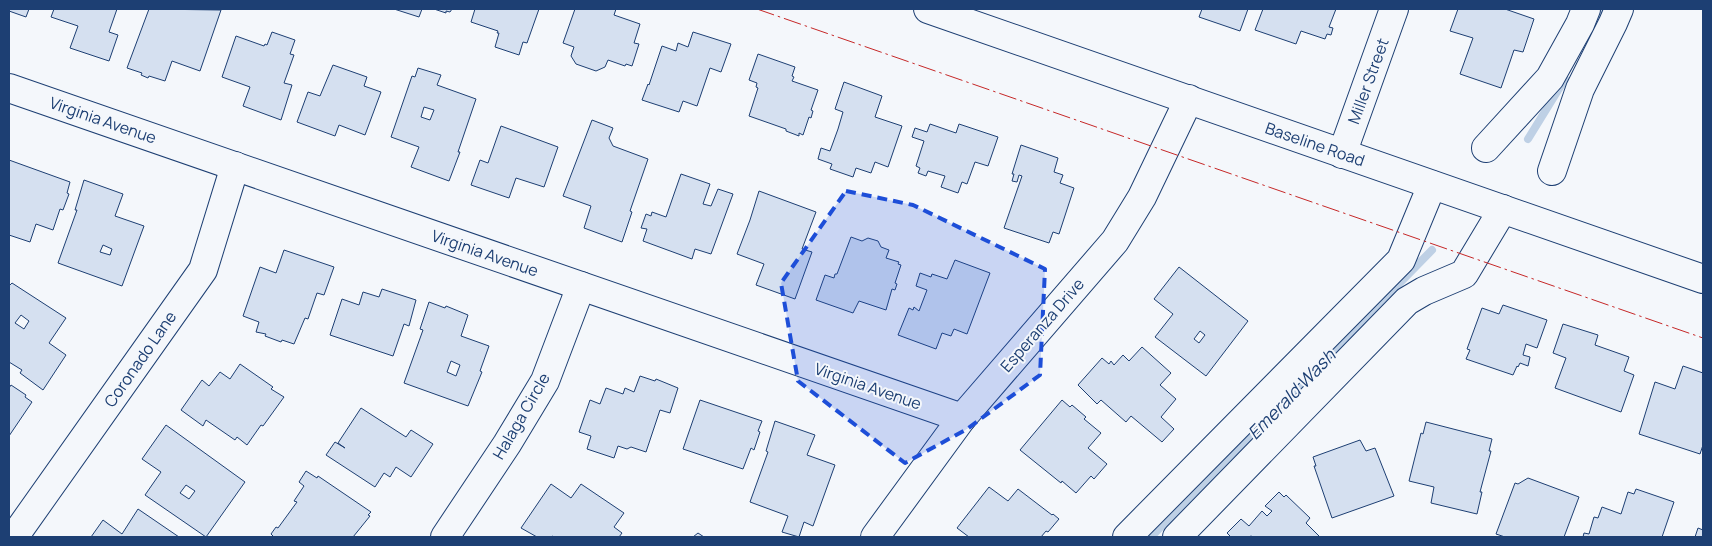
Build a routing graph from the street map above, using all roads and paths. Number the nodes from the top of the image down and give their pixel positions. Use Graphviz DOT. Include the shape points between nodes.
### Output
graph roads {
  1 [pos="928,9"];
  2 [pos="1394,9"];
  3 [pos="1586,9"];
  4 [pos="1619,9"];
  5 [pos="9,88"];
  6 [pos="1188,99"];
  7 [pos="1486,148"];
  8 [pos="1342,154"];
  9 [pos="235,166"];
  10 [pos="1552,171"];
  11 [pos="1432,185"];
  12 [pos="1503,210"];
  13 [pos="1703,278"];
  14 [pos="581,286"];
  15 [pos="962,418"];
  16 [pos="14,537"];
  17 [pos="445,537"];
  18 [pos="876,537"];
  19 [pos="1127,537"];
  20 [pos="1177,537"];
  1 -- 6 [label="street, Baseline Road"];
  2 -- 8 [label="street, Miller Street"];
  3 -- 7 [label="street" via="1550,78"];
  4 -- 10 [label="street" via="1580,89"];
  5 -- 9 [label="street, Virginia Avenue"];
  6 -- 8 [label="street, Baseline Road"];
  6 -- 15 [label="street, Esperanza Drive" via="1142,197 1115,241"];
  8 -- 11 [label="street, Baseline Road"];
  9 -- 14 [label="street, Virginia Avenue"];
  9 -- 16 [label="street, Coronado Lane" via="203,270"];
  11 -- 12 [label="street, Baseline Road"];
  11 -- 19 [label="street" via="1400,260"];
  12 -- 13 [label="street, Baseline Road"];
  12 -- 20 [label="street" via="1464,274 1407,301"];
  14 -- 15 [label="street, Virginia Avenue"];
  14 -- 17 [label="street, Halaga Circle" via="545,381"];
  15 -- 18 [label="street, Esperanza Drive"];
}
